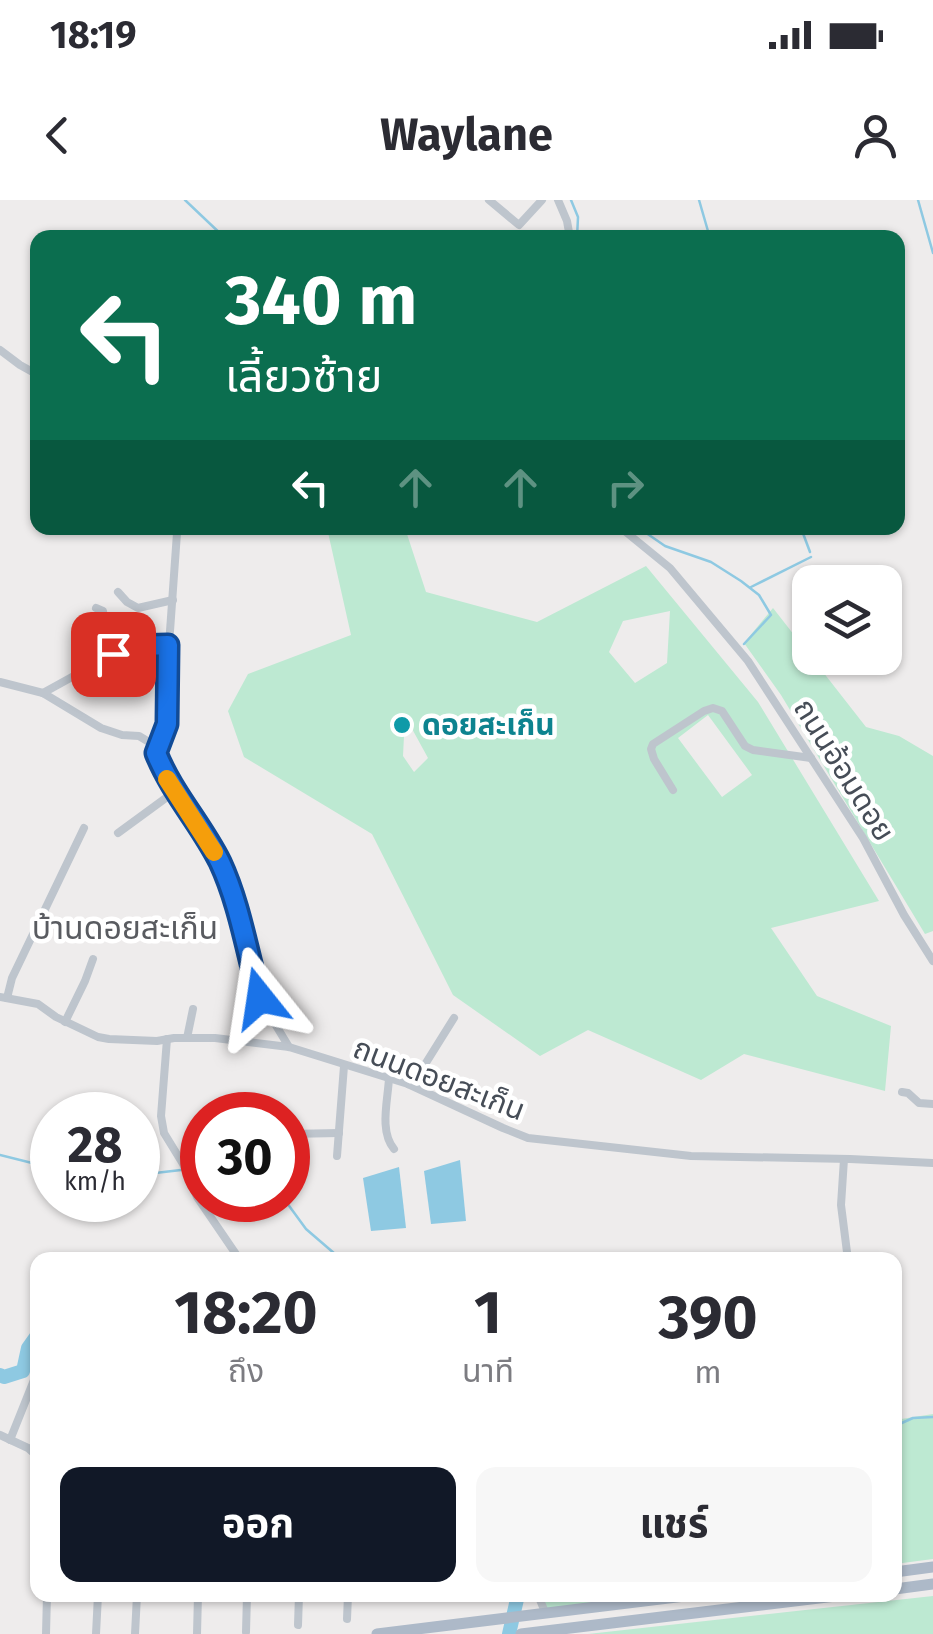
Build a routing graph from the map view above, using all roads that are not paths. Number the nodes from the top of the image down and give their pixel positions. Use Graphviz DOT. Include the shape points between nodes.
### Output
graph roads {
  1 [pos="489,200"];
  2 [pos="542,200"];
  3 [pos="558,200"];
  4 [pos="569,230"];
  5 [pos="1,352"];
  6 [pos="30,371"];
  7 [pos="175,535"];
  8 [pos="630,535"];
  9 [pos="118,592"];
  10 [pos="172,600"];
  11 [pos="96,608"];
  12 [pos="168,645"];
  13 [pos="113,654"];
  14 [pos="0,682"];
  15 [pos="44,693"];
  16 [pos="156,753"];
  17 [pos="811,758"];
  18 [pos="673,790"];
  19 [pos="174,792"];
  20 [pos="84,828"];
  21 [pos="118,834"];
  22 [pos="93,959"];
  23 [pos="933,961"];
  24 [pos="3,998"];
  25 [pos="193,1009"];
  26 [pos="454,1018"];
  27 [pos="65,1022"];
  28 [pos="187,1038"];
  29 [pos="167,1039"];
  30 [pos="289,1047"];
  31 [pos="344,1066"];
  32 [pos="389,1078"];
  33 [pos="408,1084"];
  34 [pos="902,1092"];
  35 [pos="933,1104"];
  36 [pos="340,1133"];
  37 [pos="310,1134"];
  38 [pos="394,1149"];
  39 [pos="337,1156"];
  40 [pos="844,1159"];
  41 [pos="933,1164"];
  42 [pos="235,1252"];
  43 [pos="847,1252"];
  44 [pos="30,1390"];
  45 [pos="0,1435"];
  46 [pos="10,1440"];
  47 [pos="30,1450"];
  48 [pos="933,1568"];
  49 [pos="902,1571"];
  50 [pos="933,1584"];
  51 [pos="902,1588"];
  52 [pos="47,1602"];
  53 [pos="98,1602"];
  54 [pos="137,1602"];
  55 [pos="198,1602"];
  56 [pos="246,1602"];
  57 [pos="299,1602"];
  58 [pos="348,1602"];
  59 [pos="541,1602"];
  60 [pos="632,1602"];
  61 [pos="762,1602"];
  62 [pos="545,1612"];
  63 [pos="347,1619"];
  64 [pos="298,1625"];
  65 [pos="246,1632"];
  66 [pos="46,1634"];
  67 [pos="96,1634"];
  68 [pos="136,1634"];
  69 [pos="197,1634"];
  70 [pos="378,1634"];
  71 [pos="522,1634"];
  1 -- 2 [label="street" via="520,225"];
  3 -- 4 [label="street"];
  5 -- 6 [label="street"];
  7 -- 10 [label="street"];
  8 -- 17 [label="street, ถนนอ้อมดอย" via="670,568 748,661"];
  9 -- 10 [label="street" via="138,608"];
  10 -- 12 [label="street"];
  11 -- 13 [label="street" via="103,611"];
  12 -- 13 [label="street"];
  12 -- 16 [label="street" via="167,724"];
  13 -- 15 [label="street"];
  14 -- 15 [label="street"];
  15 -- 16 [label="street" via="101,728 139,736"];
  16 -- 19 [label="street"];
  17 -- 18 [label="street" via="745,746 722,711 712,708 650,748"];
  17 -- 23 [label="street, ถนนอ้อมดอย"];
  19 -- 21 [label="street"];
  19 -- 30 [label="street" via="218,859 260,998"];
  20 -- 24 [label="street"];
  22 -- 27 [label="street"];
  24 -- 27 [label="street, ถนนดอยสะเก็น" via="38,1004"];
  25 -- 28 [label="street"];
  26 -- 33 [label="street"];
  27 -- 29 [label="street, ถนนดอยสะเก็น" via="108,1039"];
  28 -- 29 [label="street, ถนนดอยสะเก็น"];
  28 -- 30 [label="street, ถนนดอยสะเก็น"];
  29 -- 42 [label="street" via="164,1133"];
  30 -- 31 [label="street, ถนนดอยสะเก็น"];
  31 -- 32 [label="street, ถนนดอยสะเก็น"];
  31 -- 36 [label="street"];
  32 -- 33 [label="street, ถนนดอยสะเก็น"];
  32 -- 38 [label="street" via="386,1130"];
  33 -- 40 [label="street, ถนนดอยสะเก็น" via="528,1138 691,1156"];
  34 -- 35 [label="street"];
  36 -- 37 [label="street"];
  36 -- 39 [label="street"];
  40 -- 41 [label="street, ถนนดอยสะเก็น"];
  40 -- 43 [label="street" via="840,1205"];
  44 -- 46 [label="street"];
  45 -- 46 [label="street"];
  46 -- 47 [label="street"];
  48 -- 49 [label="main road"];
  50 -- 51 [label="main road"];
  52 -- 66 [label="street"];
  53 -- 67 [label="street"];
  54 -- 68 [label="street"];
  55 -- 69 [label="street"];
  56 -- 65 [label="street"];
  57 -- 64 [label="street"];
  58 -- 63 [label="street"];
  59 -- 62 [label="street"];
  60 -- 62 [label="main road"];
  61 -- 71 [label="main road"];
  62 -- 70 [label="main road"];
}
